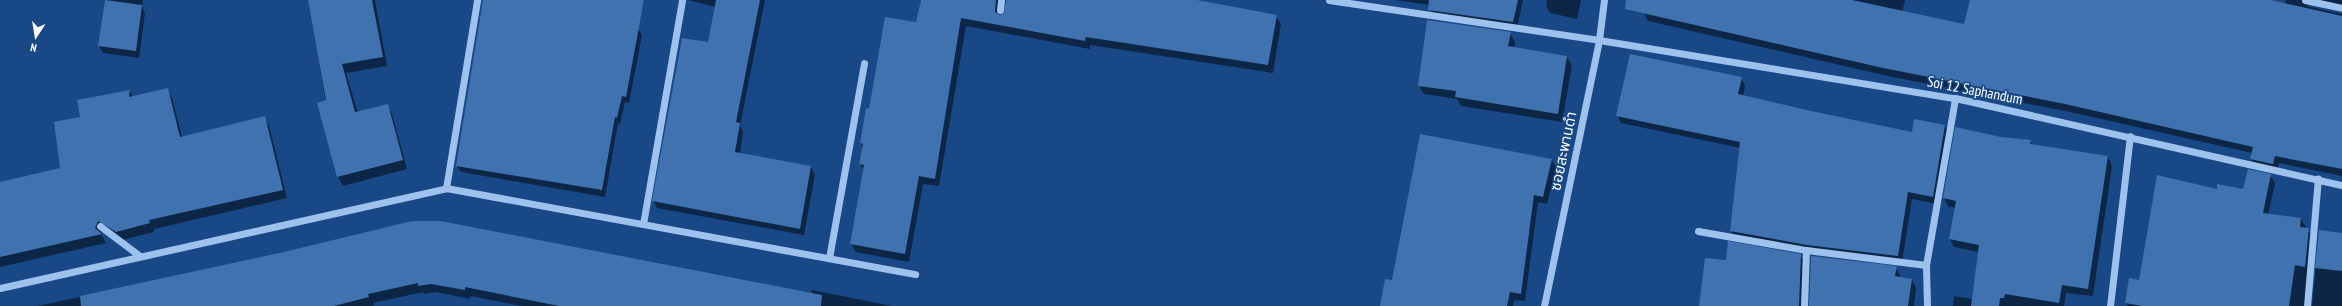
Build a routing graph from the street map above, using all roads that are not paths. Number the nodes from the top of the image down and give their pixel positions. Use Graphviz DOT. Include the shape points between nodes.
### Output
graph roads {
  1 [pos="477,0"];
  2 [pos="682,0"];
  3 [pos="1001,0"];
  4 [pos="1329,0"];
  5 [pos="1604,0"];
  6 [pos="2305,0"];
  7 [pos="2342,8"];
  8 [pos="1000,10"];
  9 [pos="1599,40"];
  10 [pos="864,63"];
  11 [pos="1955,98"];
  12 [pos="2130,136"];
  13 [pos="2318,178"];
  14 [pos="2342,185"];
  15 [pos="446,188"];
  16 [pos="643,224"];
  17 [pos="100,226"];
  18 [pos="1698,231"];
  19 [pos="1806,250"];
  20 [pos="140,256"];
  21 [pos="829,258"];
  22 [pos="1926,266"];
  23 [pos="915,274"];
  24 [pos="0,288"];
  25 [pos="1544,306"];
  26 [pos="1804,306"];
  27 [pos="1926,306"];
  28 [pos="2110,306"];
  29 [pos="2307,306"];
  1 -- 15 [label="street"];
  2 -- 16 [label="street"];
  3 -- 8 [label="street"];
  4 -- 9 [label="street, Soi 12 Saphandum"];
  5 -- 9 [label="street, ซอยสะพานดำ"];
  6 -- 7 [label="street"];
  9 -- 11 [label="street, Soi 12 Saphandum"];
  9 -- 25 [label="street, ซอยสะพานดำ"];
  10 -- 21 [label="street"];
  11 -- 12 [label="street, Soi 12 Saphandum"];
  11 -- 22 [label="street"];
  12 -- 13 [label="street, Soi 12 Saphandum"];
  12 -- 28 [label="street"];
  13 -- 14 [label="street, Soi 12 Saphandum"];
  13 -- 29 [label="street"];
  15 -- 16 [label="street"];
  15 -- 20 [label="street"];
  16 -- 21 [label="street"];
  17 -- 20 [label="street"];
  18 -- 19 [label="street"];
  19 -- 22 [label="street"];
  19 -- 26 [label="street"];
  20 -- 24 [label="street"];
  21 -- 23 [label="street"];
  22 -- 27 [label="street"];
}
